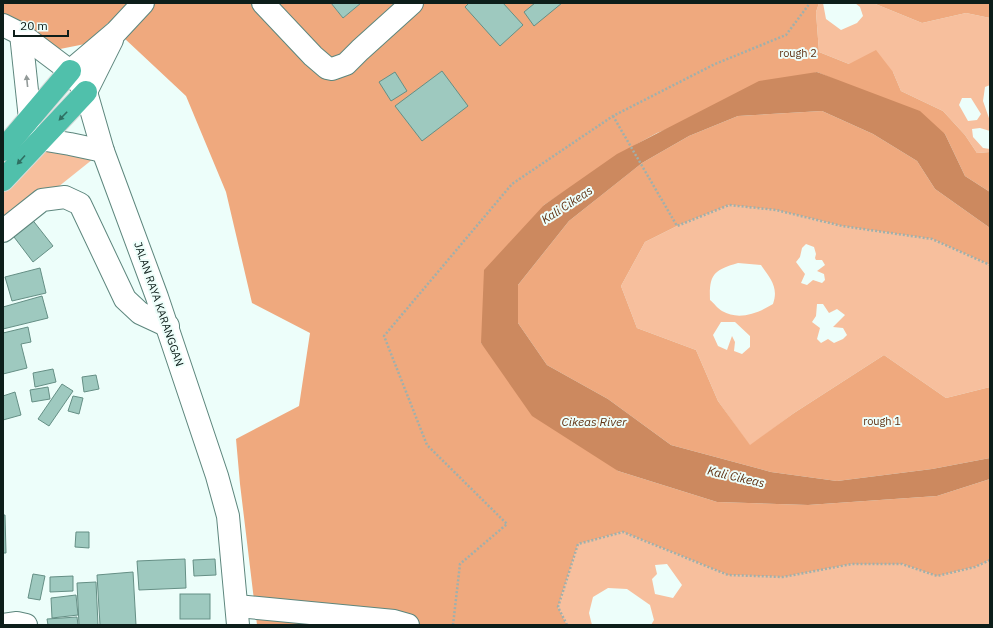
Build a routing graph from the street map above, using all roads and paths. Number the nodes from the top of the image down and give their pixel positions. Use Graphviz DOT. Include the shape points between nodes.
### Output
graph roads {
  1 [pos="143,3"];
  2 [pos="263,3"];
  3 [pos="412,3"];
  4 [pos="810,3"];
  5 [pos="12,30"];
  6 [pos="116,32"];
  7 [pos="70,71"];
  8 [pos="86,92"];
  9 [pos="613,116"];
  10 [pos="30,119"];
  11 [pos="40,139"];
  12 [pos="3,150"];
  13 [pos="103,151"];
  14 [pos="3,180"];
  15 [pos="3,231"];
  16 [pos="990,265"];
  17 [pos="168,326"];
  18 [pos="990,560"];
  19 [pos="238,615"];
  20 [pos="3,624"];
  21 [pos="26,625"];
  22 [pos="408,625"];
  23 [pos="453,625"];
  24 [pos="567,625"];
  1 -- 6 [label="street"];
  2 -- 3 [label="street" via="313,56 332,69 346,64"];
  4 -- 9 [label="path" via="786,35 715,64"];
  5 -- 7 [label="street, JALAN RAYA KARANGGAN"];
  10 -- 5 [label="street, one-way"];
  6 -- 7 [label="street"];
  6 -- 8 [label="street"];
  7 -- 8 [label="street, JALAN RAYA KARANGGAN"];
  7 -- 10 [label="highway"];
  8 -- 11 [label="highway, one-way"];
  8 -- 13 [label="street, JALAN RAYA KARANGGAN"];
  9 -- 16 [label="path" via="677,226 729,205 776,210 842,226 932,239"];
  9 -- 23 [label="path" via="512,184 384,336 427,445 507,524 460,564"];
  10 -- 12 [label="highway"];
  11 -- 13 [label="street"];
  11 -- 14 [label="highway, one-way"];
  13 -- 17 [label="street, JALAN RAYA KARANGGAN"];
  15 -- 17 [label="street" via="42,200 65,197 80,204 125,299 140,313"];
  17 -- 19 [label="street, JALAN RAYA KARANGGAN" via="228,516"];
  18 -- 24 [label="path" via="975,567 937,576 902,564 852,564 783,577 728,575 624,532 578,544 558,607"];
  19 -- 22 [label="street" via="387,620"];
  20 -- 21 [label="street"];
}
